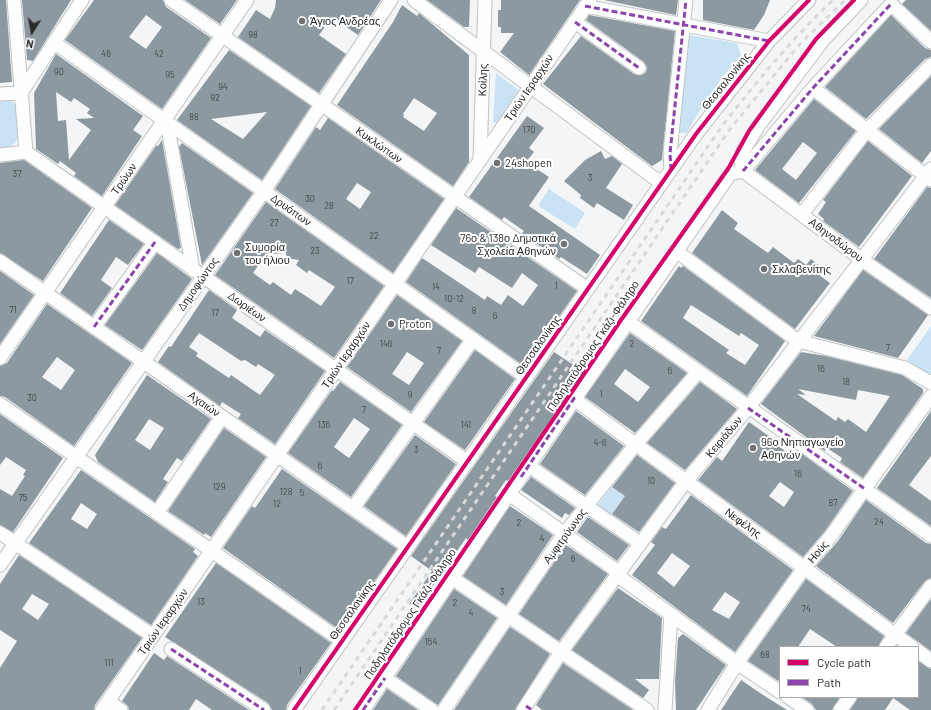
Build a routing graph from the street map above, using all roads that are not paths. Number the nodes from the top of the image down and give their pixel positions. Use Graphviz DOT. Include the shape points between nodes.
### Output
graph roads {
  1 [pos="14,0"];
  2 [pos="171,0"];
  3 [pos="247,0"];
  4 [pos="391,0"];
  5 [pos="414,0"];
  6 [pos="485,0"];
  7 [pos="686,0"];
  8 [pos="797,0"];
  9 [pos="809,0"];
  10 [pos="861,0"];
  11 [pos="891,2"];
  12 [pos="78,3"];
  13 [pos="588,3"];
  14 [pos="792,17"];
  15 [pos="575,22"];
  16 [pos="684,26"];
  17 [pos="222,36"];
  18 [pos="770,41"];
  19 [pos="55,42"];
  20 [pos="931,42"];
  21 [pos="484,52"];
  22 [pos="931,65"];
  23 [pos="638,68"];
  24 [pos="530,87"];
  25 [pos="813,88"];
  26 [pos="21,93"];
  27 [pos="0,94"];
  28 [pos="321,104"];
  29 [pos="166,121"];
  30 [pos="867,130"];
  31 [pos="26,152"];
  32 [pos="0,156"];
  33 [pos="480,160"];
  34 [pos="671,170"];
  35 [pos="743,171"];
  36 [pos="929,174"];
  37 [pos="662,183"];
  38 [pos="264,191"];
  39 [pos="455,197"];
  40 [pos="104,207"];
  41 [pos="802,214"];
  42 [pos="155,242"];
  43 [pos="676,251"];
  44 [pos="861,259"];
  45 [pos="0,261"];
  46 [pos="198,273"];
  47 [pos="395,284"];
  48 [pos="588,289"];
  49 [pos="45,293"];
  50 [pos="931,308"];
  51 [pos="627,321"];
  52 [pos="94,327"];
  53 [pos="473,339"];
  54 [pos="798,341"];
  55 [pos="0,358"];
  56 [pos="144,362"];
  57 [pos="336,370"];
  58 [pos="698,372"];
  59 [pos="526,377"];
  60 [pos="931,383"];
  61 [pos="931,396"];
  62 [pos="574,399"];
  63 [pos="0,404"];
  64 [pos="748,408"];
  65 [pos="222,417"];
  66 [pos="413,424"];
  67 [pos="636,444"];
  68 [pos="277,455"];
  69 [pos="76,457"];
  70 [pos="468,462"];
  71 [pos="529,466"];
  72 [pos="686,481"];
  73 [pos="865,489"];
  74 [pos="509,494"];
  75 [pos="587,505"];
  76 [pos="353,508"];
  77 [pos="157,513"];
  78 [pos="0,533"];
  79 [pos="564,534"];
  80 [pos="931,536"];
  81 [pos="15,543"];
  82 [pos="640,543"];
  83 [pos="408,547"];
  84 [pos="212,551"];
  85 [pos="0,565"];
  86 [pos="804,568"];
  87 [pos="617,575"];
  88 [pos="452,578"];
  89 [pos="931,586"];
  90 [pos="671,614"];
  91 [pos="508,616"];
  92 [pos="895,634"];
  93 [pos="153,636"];
  94 [pos="342,641"];
  95 [pos="887,646"];
  96 [pos="911,646"];
  97 [pos="171,649"];
  98 [pos="561,652"];
  99 [pos="919,652"];
  100 [pos="931,661"];
  101 [pos="737,664"];
  102 [pos="385,678"];
  103 [pos="779,691"];
  104 [pos="789,698"];
  105 [pos="849,698"];
  106 [pos="105,706"];
  107 [pos="527,709"];
  108 [pos="121,710"];
  109 [pos="264,710"];
  110 [pos="294,710"];
  111 [pos="363,710"];
  112 [pos="432,710"];
  113 [pos="444,710"];
  114 [pos="647,710"];
  115 [pos="665,710"];
  116 [pos="708,710"];
  117 [pos="807,710"];
  118 [pos="840,710"];
  1 -- 26 [label="street"];
  2 -- 17 [label="street, Κυκλώπων"];
  3 -- 17 [label="street, Τρώων"];
  4 -- 28 [label="street, Δημοφώντος"];
  5 -- 21 [label="street"];
  6 -- 21 [label="street, Κοίλης"];
  7 -- 16 [label="street"];
  8 -- 14 [label="street"];
  9 -- 14 [label="street, Θεσσαλονίκης"];
  10 -- 35 [label="street" via="824,39 751,136 741,159"];
  11 -- 20 [label="street"];
  11 -- 25 [label="street"];
  12 -- 19 [label="street"];
  13 -- 15 [label="street, Τριών Ιεραρχών"];
  13 -- 16 [label="street"];
  14 -- 18 [label="street, Θεσσαλονίκης"];
  15 -- 23 [label="street"];
  15 -- 24 [label="street, Τριών Ιεραρχών"];
  16 -- 18 [label="street"];
  16 -- 34 [label="street" via="670,152"];
  17 -- 28 [label="street, Κυκλώπων"];
  17 -- 29 [label="street, Τρώων"];
  18 -- 34 [label="street, Θεσσαλονίκης" via="696,134"];
  19 -- 26 [label="street"];
  19 -- 29 [label="street, Δρυόπων"];
  21 -- 24 [label="street"];
  21 -- 33 [label="street, Κοίλης"];
  22 -- 30 [label="street"];
  24 -- 33 [label="street, Τριών Ιεραρχών"];
  24 -- 37 [label="street"];
  25 -- 30 [label="street"];
  25 -- 35 [label="street"];
  26 -- 27 [label="street"];
  26 -- 31 [label="street"];
  28 -- 38 [label="street, Δημοφώντος"];
  28 -- 39 [label="street, Κυκλώπων"];
  29 -- 38 [label="street, Δρυόπων"];
  29 -- 40 [label="street, Τρώων"];
  29 -- 46 [label="street"];
  30 -- 36 [label="street"];
  30 -- 41 [label="street"];
  31 -- 32 [label="street"];
  31 -- 40 [label="street, Δωριέων"];
  33 -- 39 [label="street, Τριών Ιεραρχών"];
  34 -- 37 [label="street, Θεσσαλονίκης"];
  35 -- 41 [label="street, Αθηνοδώρου"];
  35 -- 43 [label="street" via="730,174"];
  36 -- 44 [label="street, Κειριάδων"];
  37 -- 48 [label="street, Θεσσαλονίκης"];
  38 -- 46 [label="street, Δημοφώντος"];
  38 -- 47 [label="street, Δρυόπων"];
  39 -- 47 [label="street, Τριών Ιεραρχών"];
  39 -- 48 [label="street, Κυκλώπων"];
  40 -- 42 [label="street, Δωριέων"];
  40 -- 49 [label="street, Τρώων"];
  41 -- 44 [label="street, Αθηνοδώρου"];
  42 -- 46 [label="street, Δωριέων"];
  42 -- 52 [label="street"];
  43 -- 51 [label="street"];
  43 -- 54 [label="street"];
  44 -- 50 [label="street, Αθηνοδώρου"];
  44 -- 54 [label="street, Κειριάδων"];
  45 -- 49 [label="street, Αχαιών"];
  46 -- 56 [label="street, Δημοφώντος"];
  46 -- 57 [label="street, Δωριέων"];
  47 -- 53 [label="street, Δρυόπων"];
  47 -- 57 [label="street, Τριών Ιεραρχών"];
  48 -- 59 [label="street, Θεσσαλονίκης"];
  49 -- 52 [label="street, Αχαιών"];
  49 -- 55 [label="street, Τρώων"];
  51 -- 58 [label="street"];
  51 -- 62 [label="street"];
  52 -- 56 [label="street, Αχαιών"];
  53 -- 59 [label="street, Δρυόπων"];
  53 -- 66 [label="street"];
  54 -- 60 [label="street" via="905,368"];
  54 -- 64 [label="street, Κειριάδων"];
  56 -- 65 [label="street, Αχαιών"];
  56 -- 69 [label="street, Δημοφώντος"];
  57 -- 66 [label="street, Δωριέων"];
  57 -- 68 [label="street, Τριών Ιεραρχών"];
  58 -- 64 [label="street"];
  58 -- 67 [label="street, Αμφιτρύωνος"];
  59 -- 70 [label="street, Θεσσαλονίκης"];
  61 -- 73 [label="street, Ηούς"];
  62 -- 67 [label="street, Νεφέλης"];
  62 -- 71 [label="street"];
  63 -- 69 [label="street"];
  64 -- 72 [label="street, Κειριάδων"];
  64 -- 73 [label="street"];
  65 -- 68 [label="street, Αχαιών"];
  65 -- 77 [label="street"];
  66 -- 70 [label="street, Δωριέων"];
  66 -- 76 [label="street"];
  67 -- 72 [label="street, Νεφέλης"];
  67 -- 75 [label="street, Αμφιτρύωνος"];
  68 -- 76 [label="street, Αχαιών"];
  68 -- 84 [label="street, Τριών Ιεραρχών"];
  69 -- 77 [label="street"];
  69 -- 81 [label="street, Δημοφώντος"];
  70 -- 83 [label="street, Θεσσαλονίκης"];
  71 -- 74 [label="street"];
  71 -- 75 [label="street"];
  72 -- 82 [label="street, Κειριάδων"];
  72 -- 86 [label="street, Νεφέλης"];
  73 -- 80 [label="street"];
  73 -- 86 [label="street, Ηούς"];
  74 -- 79 [label="street"];
  74 -- 88 [label="street"];
  75 -- 79 [label="street, Αμφιτρύωνος"];
  75 -- 82 [label="street"];
  76 -- 83 [label="street, Αχαιών"];
  77 -- 84 [label="street"];
  78 -- 81 [label="street"];
  79 -- 87 [label="street" via="614,570"];
  79 -- 91 [label="street, Αμφιτρύωνος"];
  81 -- 85 [label="street, Δημοφώντος"];
  81 -- 93 [label="street"];
  82 -- 87 [label="street, Κειριάδων"];
  83 -- 94 [label="street, Θεσσαλονίκης"];
  84 -- 93 [label="street, Τριών Ιεραρχών"];
  84 -- 94 [label="street"];
  86 -- 92 [label="street, Νεφέλης"];
  86 -- 101 [label="street, Ηούς"];
  87 -- 90 [label="street"];
  87 -- 98 [label="street, Κειριάδων"];
  88 -- 91 [label="street"];
  88 -- 102 [label="street"];
  89 -- 92 [label="street"];
  90 -- 101 [label="street"];
  90 -- 115 [label="street"];
  91 -- 98 [label="street"];
  91 -- 113 [label="street, Αμφιτρύωνος"];
  92 -- 95 [label="street"];
  92 -- 96 [label="street, Νεφέλης"];
  93 -- 106 [label="street, Τριών Ιεραρχών"];
  94 -- 110 [label="street, Θεσσαλονίκης"];
  97 -- 109 [label="street"];
  98 -- 107 [label="street, Κειριάδων"];
  98 -- 114 [label="street"];
  99 -- 100 [label="street"];
  101 -- 103 [label="street"];
  101 -- 116 [label="street, Ηούς"];
  102 -- 111 [label="street"];
  102 -- 112 [label="street"];
  104 -- 117 [label="street"];
  105 -- 118 [label="street"];
  106 -- 108 [label="street"];
}
